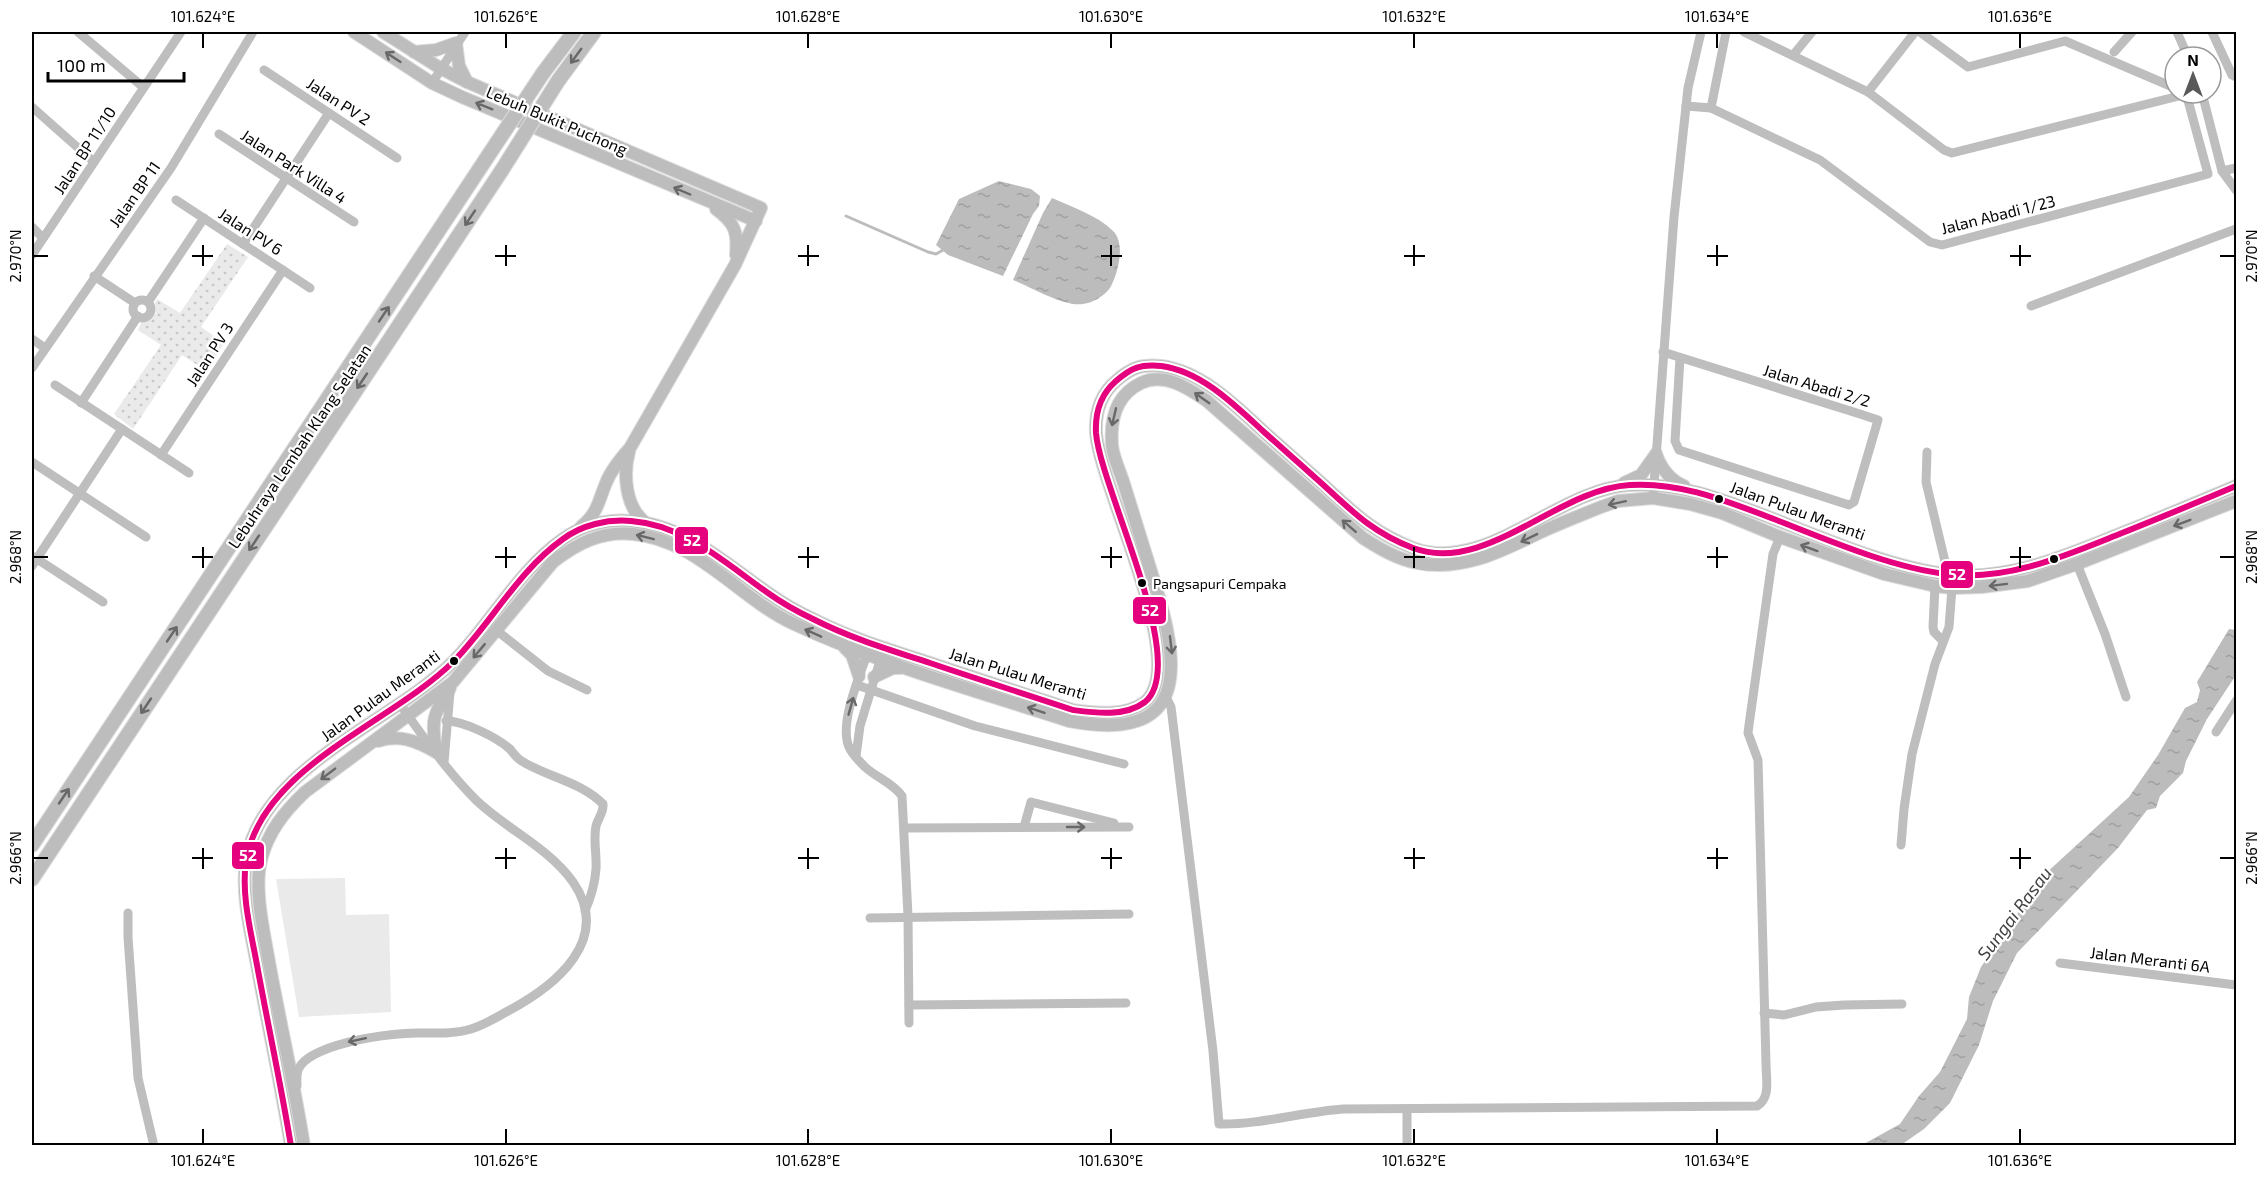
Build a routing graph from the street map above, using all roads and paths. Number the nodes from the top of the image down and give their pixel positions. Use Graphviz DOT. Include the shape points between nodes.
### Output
graph roads {
  1 [pos="78,32"];
  2 [pos="181,32"];
  3 [pos="253,32"];
  4 [pos="354,32"];
  5 [pos="383,32"];
  6 [pos="465,32"];
  7 [pos="574,32"];
  8 [pos="594,32"];
  9 [pos="1701,32"];
  10 [pos="1726,32"];
  11 [pos="1744,32"];
  12 [pos="1812,32"];
  13 [pos="1915,32"];
  14 [pos="1920,32"];
  15 [pos="2132,32"];
  16 [pos="2212,32"];
  17 [pos="456,43"];
  18 [pos="414,52"];
  19 [pos="2114,52"];
  20 [pos="1794,54"];
  21 [pos="440,69"];
  22 [pos="264,70"];
  23 [pos="2236,76"];
  24 [pos="432,82"];
  25 [pos="467,82"];
  26 [pos="2163,83"];
  27 [pos="142,87"];
  28 [pos="1868,92"];
  29 [pos="2163,99"];
  30 [pos="2189,105"];
  31 [pos="2205,105"];
  32 [pos="32,106"];
  33 [pos="1686,106"];
  34 [pos="1711,108"];
  35 [pos="329,113"];
  36 [pos="219,135"];
  37 [pos="398,158"];
  38 [pos="94,162"];
  39 [pos="2236,168"];
  40 [pos="2222,171"];
  41 [pos="286,178"];
  42 [pos="2236,190"];
  43 [pos="176,200"];
  44 [pos="704,200"];
  45 [pos="204,218"];
  46 [pos="756,221"];
  47 [pos="354,222"];
  48 [pos="32,227"];
  49 [pos="2236,229"];
  50 [pos="44,238"];
  51 [pos="243,244"];
  52 [pos="32,255"];
  53 [pos="735,265"];
  54 [pos="283,270"];
  55 [pos="94,276"];
  56 [pos="310,288"];
  57 [pos="148,302"];
  58 [pos="135,303"];
  59 [pos="2031,306"];
  60 [pos="138,316"];
  61 [pos="32,339"];
  62 [pos="45,348"];
  63 [pos="1663,352"];
  64 [pos="1680,358"];
  65 [pos="32,368"];
  66 [pos="54,385"];
  67 [pos="81,402"];
  68 [pos="122,429"];
  69 [pos="630,448"];
  70 [pos="1927,452"];
  71 [pos="1656,454"];
  72 [pos="161,455"];
  73 [pos="32,462"];
  74 [pos="189,473"];
  75 [pos="1654,484"];
  76 [pos="1617,486"];
  77 [pos="2236,486"];
  78 [pos="1693,490"];
  79 [pos="80,494"];
  80 [pos="1653,498"];
  81 [pos="2236,501"];
  82 [pos="645,523"];
  83 [pos="577,530"];
  84 [pos="146,537"];
  85 [pos="1780,537"];
  86 [pos="33,560"];
  87 [pos="2077,564"];
  88 [pos="1947,574"];
  89 [pos="1935,586"];
  90 [pos="1952,588"];
  91 [pos="102,602"];
  92 [pos="496,630"];
  93 [pos="1943,641"];
  94 [pos="843,646"];
  95 [pos="869,650"];
  96 [pos="882,654"];
  97 [pos="904,667"];
  98 [pos="858,680"];
  99 [pos="873,683"];
  100 [pos="452,686"];
  101 [pos="587,690"];
  102 [pos="1165,695"];
  103 [pos="2126,698"];
  104 [pos="2236,701"];
  105 [pos="400,704"];
  106 [pos="409,716"];
  107 [pos="446,721"];
  108 [pos="2216,732"];
  109 [pos="372,742"];
  110 [pos="856,756"];
  111 [pos="440,757"];
  112 [pos="1124,764"];
  113 [pos="1024,827"];
  114 [pos="905,828"];
  115 [pos="32,845"];
  116 [pos="1901,845"];
  117 [pos="32,879"];
  118 [pos="585,911"];
  119 [pos="128,913"];
  120 [pos="1129,914"];
  121 [pos="908,916"];
  122 [pos="870,918"];
  123 [pos="2060,963"];
  124 [pos="2236,985"];
  125 [pos="1126,1003"];
  126 [pos="1902,1004"];
  127 [pos="909,1005"];
  128 [pos="1764,1013"];
  129 [pos="909,1023"];
  130 [pos="297,1100"];
  131 [pos="1407,1109"];
  132 [pos="154,1146"];
  133 [pos="291,1146"];
  134 [pos="304,1146"];
  135 [pos="1407,1146"];
  1 -- 27 [label="street"];
  2 -- 27 [label="street, Jalan BP 11/10"];
  3 -- 55 [label="street, Jalan BP 11" via="171,168"];
  24 -- 4 [label="main road, Lebuh Bukit Puchong, one-way"];
  5 -- 18 [label="main road, Lebuh Bukit Puchong"];
  6 -- 17 [label="street"];
  115 -- 7 [label="highway, Lebuhraya Lembah Klang Selatan, one-way, bridge" via="543,73"];
  8 -- 117 [label="highway, Lebuhraya Lembah Klang Selatan, one-way, bridge"];
  9 -- 33 [label="street"];
  10 -- 34 [label="street"];
  11 -- 20 [label="street"];
  12 -- 20 [label="street"];
  13 -- 28 [label="street"];
  14 -- 26 [label="street" via="1968,67 2065,41"];
  15 -- 19 [label="street"];
  16 -- 23 [label="street" via="2232,75"];
  17 -- 18 [label="main road"];
  17 -- 21 [label="street"];
  17 -- 25 [label="main road" via="459,66"];
  18 -- 21 [label="main road, Lebuh Bukit Puchong"];
  20 -- 28 [label="street"];
  21 -- 24 [label="street"];
  21 -- 25 [label="main road, Lebuh Bukit Puchong"];
  22 -- 35 [label="street, Jalan PV 2"];
  44 -- 24 [label="main road, Lebuh Bukit Puchong, one-way"];
  25 -- 46 [label="main road, Lebuh Bukit Puchong" via="761,208"];
  27 -- 38 [label="street, Jalan BP 11/10"];
  28 -- 29 [label="street" via="1952,153"];
  30 -- 34 [label="street, Jalan Abadi 1/23" via="2208,174 1937,245 1820,160"];
  31 -- 40 [label="street"];
  32 -- 38 [label="street"];
  33 -- 34 [label="street, Jalan Abadi 1/23"];
  33 -- 63 [label="street"];
  35 -- 37 [label="street, Jalan PV 2"];
  35 -- 41 [label="street"];
  36 -- 41 [label="street, Jalan Park Villa 4"];
  38 -- 50 [label="street, Jalan BP 11/10"];
  39 -- 40 [label="street"];
  40 -- 42 [label="street"];
  41 -- 47 [label="street, Jalan Park Villa 4"];
  41 -- 51 [label="street"];
  43 -- 45 [label="street, Jalan PV 6"];
  44 -- 46 [label="main road, Lebuh Bukit Puchong"];
  44 -- 53 [label="main road" via="729,218 735,229"];
  45 -- 51 [label="street, Jalan PV 6"];
  45 -- 57 [label="street"];
  46 -- 53 [label="main road"];
  48 -- 50 [label="street"];
  49 -- 59 [label="street"];
  50 -- 52 [label="street, Jalan BP 11/10"];
  51 -- 54 [label="street, Jalan PV 6"];
  53 -- 69 [label="main road"];
  54 -- 56 [label="street, Jalan PV 6"];
  54 -- 72 [label="street, Jalan PV 3"];
  55 -- 58 [label="street"];
  55 -- 62 [label="street, Jalan BP 11"];
  57 -- 58 [label="street"];
  57 -- 60 [label="street" via="150,313"];
  58 -- 60 [label="street" via="133,310"];
  60 -- 67 [label="street"];
  61 -- 62 [label="street"];
  62 -- 65 [label="street, Jalan BP 11"];
  63 -- 64 [label="street, Jalan Abadi 2/2"];
  63 -- 71 [label="street"];
  64 -- 64 [label="street, Jalan Abadi 2/2" via="1675,441 1679,450 1852,505 1878,420"];
  66 -- 67 [label="street"];
  67 -- 68 [label="street"];
  68 -- 72 [label="street"];
  68 -- 79 [label="street"];
  69 -- 82 [label="main road" via="626,465 628,491 634,511"];
  69 -- 83 [label="main road" via="606,482 598,508"];
  70 -- 88 [label="street" via="1926,482"];
  71 -- 75 [label="street"];
  71 -- 76 [label="main road" via="1641,475"];
  71 -- 78 [label="main road" via="1673,480"];
  72 -- 74 [label="street"];
  73 -- 79 [label="street"];
  75 -- 76 [label="main road, Jalan Pulau Meranti"];
  75 -- 78 [label="main road, Jalan Pulau Meranti"];
  75 -- 80 [label="street"];
  76 -- 96 [label="main road, Jalan Pulau Meranti" via="1576,499 1500,539 1470,549 1419,550 1368,526 1248,417 1203,382 1176,368 1136,367 1104,393 1096,432 1101,460 1150,611 1158,664 1153,693 1140,705 1123,711 1073,710"];
  77 -- 88 [label="main road, Jalan Pulau Meranti" via="2085,548 2016,570"];
  78 -- 88 [label="main road, Jalan Pulau Meranti" via="1884,559"];
  79 -- 84 [label="street"];
  79 -- 86 [label="street"];
  80 -- 85 [label="main road, Jalan Pulau Meranti" via="1712,510"];
  80 -- 102 [label="main road, Jalan Pulau Meranti, one-way" via="1618,501 1475,560 1445,566 1416,563 1386,553 1363,538 1190,389 1175,382 1144,382 1130,388 1119,401 1114,414 1112,448 1170,639 1173,665"];
  81 -- 87 [label="main road, Jalan Pulau Meranti, one-way"];
  82 -- 83 [label="main road, Jalan Pulau Meranti" via="610,520"];
  82 -- 95 [label="main road, Jalan Pulau Meranti" via="668,529 713,552 772,596"];
  83 -- 105 [label="main road, Jalan Pulau Meranti" via="527,572 454,661"];
  89 -- 85 [label="main road, Jalan Pulau Meranti, one-way" via="1884,574"];
  85 -- 128 [label="street" via="1769,575 1748,733 1758,760"];
  86 -- 91 [label="street"];
  87 -- 90 [label="main road, Jalan Pulau Meranti, one-way" via="2014,584"];
  87 -- 103 [label="street"];
  89 -- 90 [label="main road, Jalan Pulau Meranti"];
  89 -- 93 [label="street" via="1933,627"];
  90 -- 93 [label="street"];
  94 -- 92 [label="main road, Jalan Pulau Meranti, one-way" via="765,608 684,550 633,534 592,537 572,548 537,579"];
  92 -- 100 [label="main road, Jalan Pulau Meranti, one-way"];
  92 -- 101 [label="street" via="548,671"];
  93 -- 116 [label="street" via="1912,754"];
  94 -- 95 [label="main road, Jalan Pulau Meranti"];
  94 -- 98 [label="main road" via="852,655"];
  95 -- 96 [label="main road, Jalan Pulau Meranti"];
  95 -- 98 [label="street"];
  96 -- 97 [label="main road, Jalan Pulau Meranti"];
  96 -- 99 [label="street"];
  97 -- 99 [label="main road" via="893,668"];
  102 -- 97 [label="main road, Jalan Pulau Meranti, one-way" via="1162,703 1134,722 1095,726"];
  98 -- 99 [label="street"];
  110 -- 98 [label="street, one-way" via="847,741 847,727"];
  99 -- 110 [label="street"];
  99 -- 112 [label="street" via="975,726"];
  100 -- 106 [label="main road, Jalan Pulau Meranti"];
  100 -- 107 [label="street"];
  100 -- 111 [label="main road" via="434,715 433,732"];
  102 -- 131 [label="street" via="1171,707 1190,854 1219,1124 1316,1111"];
  104 -- 108 [label="street"];
  105 -- 106 [label="street"];
  105 -- 133 [label="main road, Jalan Pulau Meranti" via="293,781 263,818 247,860 245,883 252,936"];
  106 -- 109 [label="main road, Jalan Pulau Meranti"];
  106 -- 111 [label="street"];
  107 -- 111 [label="street"];
  107 -- 118 [label="street" via="471,727 504,745 519,759 584,790 603,804 596,824 594,890"];
  109 -- 111 [label="main road" via="402,738 415,741"];
  109 -- 130 [label="main road, Jalan Pulau Meranti, one-way" via="284,812 268,837 260,862 258,884 264,934"];
  110 -- 114 [label="street" via="902,796"];
  111 -- 118 [label="street" via="477,800 560,866 573,883"];
  113 -- 113 [label="street, one-way" via="1036,827 1129,827 1031,802"];
  113 -- 114 [label="street"];
  114 -- 121 [label="street"];
  118 -- 130 [label="street, one-way" via="584,937 578,954 566,970 529,1000 460,1032 354,1040 317,1053 299,1067"];
  119 -- 132 [label="street" via="138,1078"];
  120 -- 121 [label="street"];
  121 -- 122 [label="street"];
  121 -- 127 [label="street"];
  123 -- 124 [label="street, Jalan Meranti 6A"];
  125 -- 127 [label="street"];
  126 -- 128 [label="street" via="1835,1005 1784,1015"];
  127 -- 129 [label="street"];
  128 -- 131 [label="street" via="1766,1097 1757,1106"];
  130 -- 134 [label="main road, Jalan Pulau Meranti"];
  131 -- 135 [label="street"];
}
